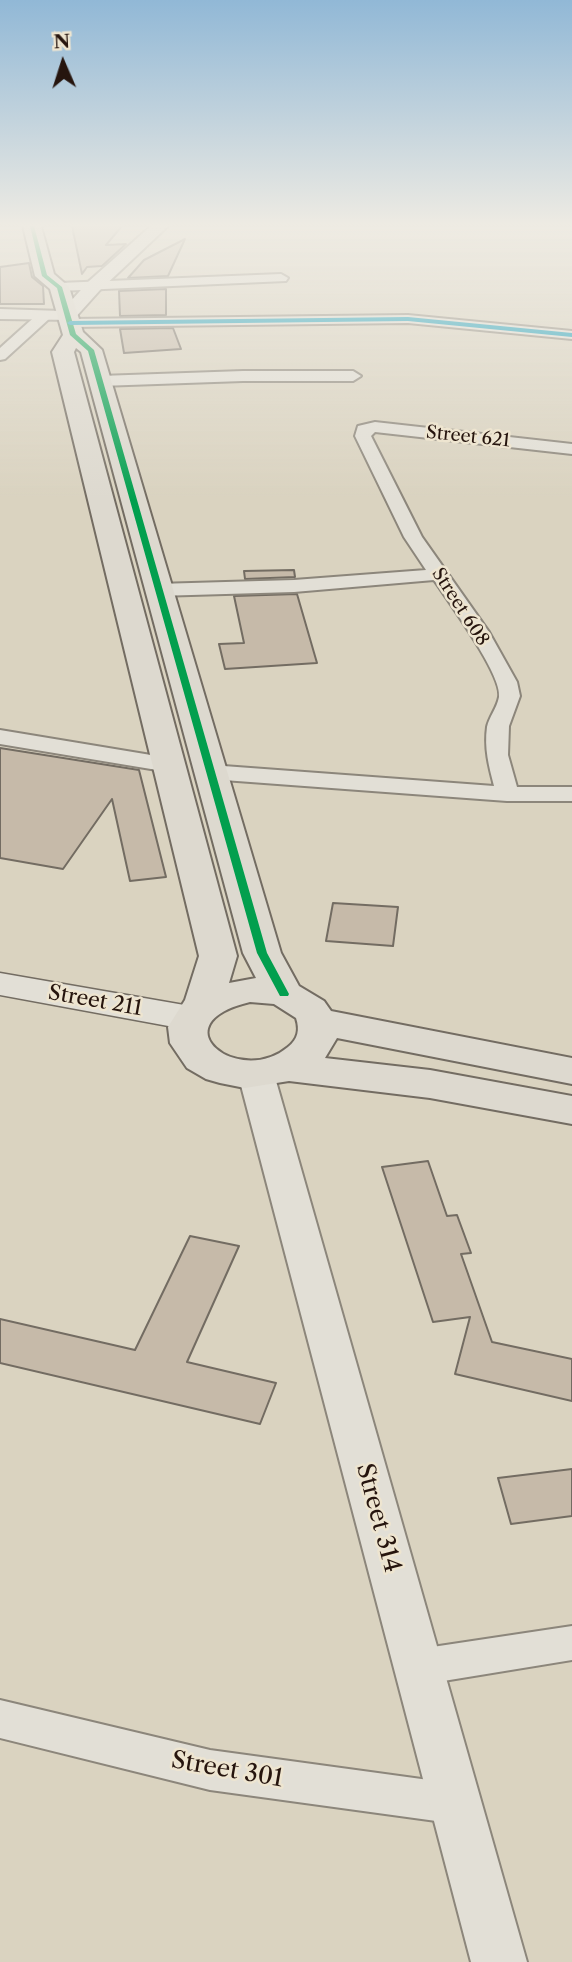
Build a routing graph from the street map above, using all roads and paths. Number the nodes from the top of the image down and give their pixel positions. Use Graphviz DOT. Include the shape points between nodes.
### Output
graph roads {
  1 [pos="42,318"];
  2 [pos="51,318"];
  3 [pos="68,318"];
  4 [pos="75,318"];
  5 [pos="70,325"];
  6 [pos="572,335"];
  7 [pos="0,356"];
  8 [pos="353,376"];
  9 [pos="100,381"];
  10 [pos="364,429"];
  11 [pos="572,449"];
  12 [pos="440,575"];
  13 [pos="157,590"];
  14 [pos="0,737"];
  15 [pos="169,765"];
  16 [pos="210,772"];
  17 [pos="572,793"];
  18 [pos="506,794"];
  19 [pos="0,984"];
  20 [pos="284,994"];
  21 [pos="197,1011"];
  22 [pos="317,1021"];
  23 [pos="271,1070"];
  24 [pos="572,1071"];
  25 [pos="572,1110"];
  26 [pos="572,1643"];
  27 [pos="419,1667"];
  28 [pos="0,1718"];
  29 [pos="458,1804"];
  30 [pos="499,1962"];
  1 -- 7 [label="street"];
  2 -- 5 [label="street"];
  3 -- 5 [label="main road"];
  4 -- 5 [label="street"];
  5 -- 6 [label="street" via="408,319"];
  5 -- 9 [label="main road" via="91,350"];
  5 -- 15 [label="main road" via="63,352"];
  8 -- 9 [label="street"];
  9 -- 13 [label="main road"];
  10 -- 11 [label="street, Street 621"];
  10 -- 12 [label="street, Street 608" via="363,436 413,537"];
  12 -- 13 [label="street"];
  12 -- 18 [label="street, Street 608" via="480,632 507,682 510,696 498,726"];
  13 -- 16 [label="main road"];
  14 -- 15 [label="street"];
  15 -- 21 [label="main road" via="218,956"];
  16 -- 18 [label="street"];
  16 -- 20 [label="main road" via="262,953"];
  17 -- 18 [label="street"];
  19 -- 21 [label="main road, Street 211"];
  20 -- 21 [label="main road" via="234,991"];
  20 -- 22 [label="main road" via="304,1005"];
  21 -- 23 [label="main road" via="186,1030 187,1041 199,1057 220,1069"];
  22 -- 23 [label="main road" via="319,1031 310,1052"];
  22 -- 24 [label="main road"];
  23 -- 25 [label="main road" via="430,1084"];
  23 -- 27 [label="street, Street 314"];
  26 -- 27 [label="street"];
  27 -- 29 [label="street, Street 314"];
  28 -- 29 [label="street, Street 301" via="210,1770"];
  29 -- 30 [label="street, Street 314"];
}
